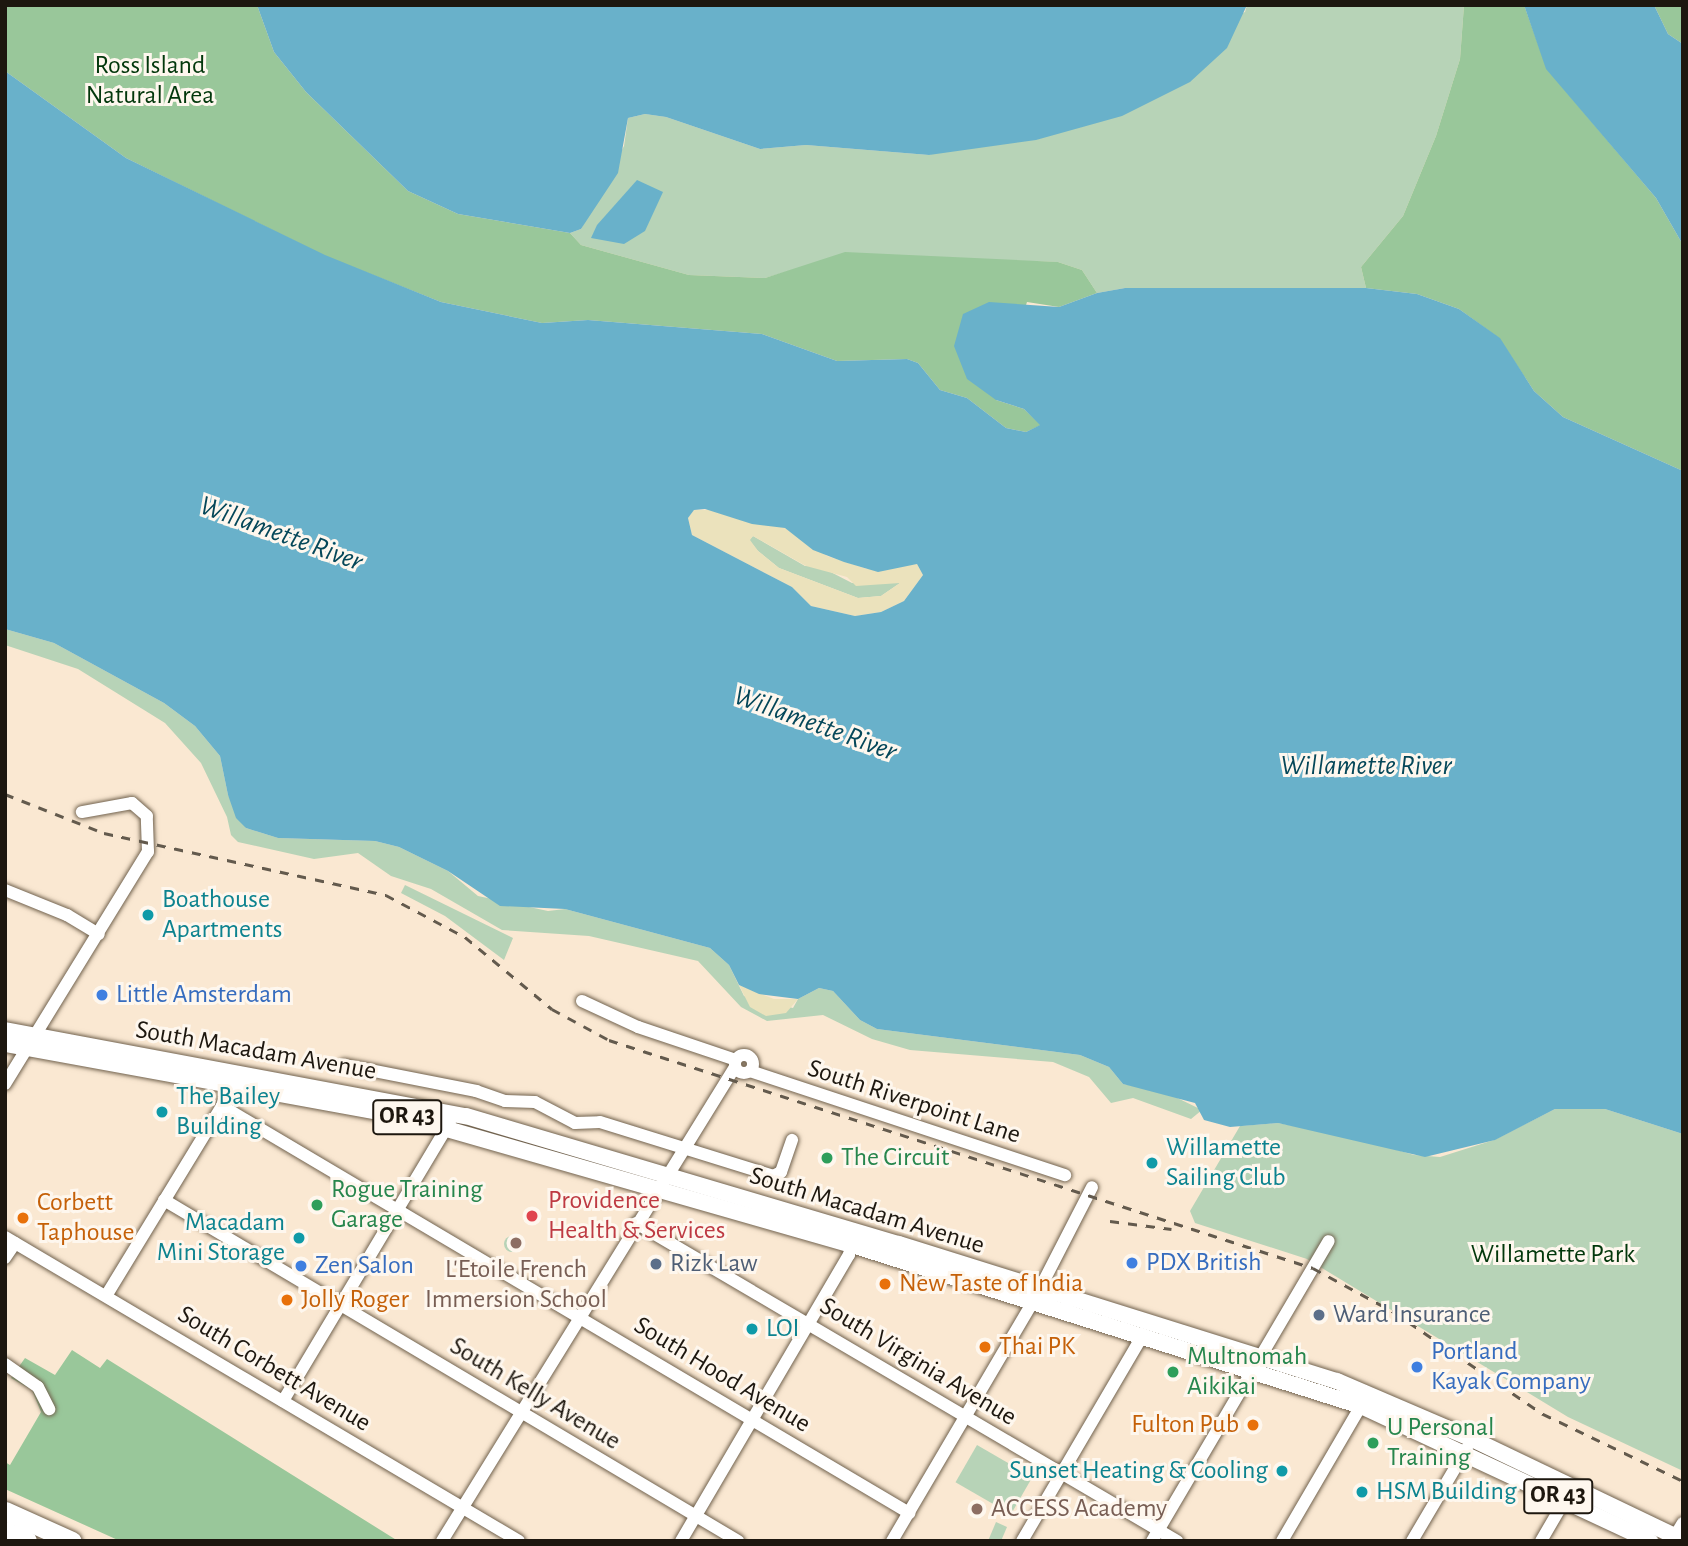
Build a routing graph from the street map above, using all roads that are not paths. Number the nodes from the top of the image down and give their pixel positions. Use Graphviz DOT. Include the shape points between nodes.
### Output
graph roads {
  1 [pos="82,812"];
  2 [pos="5,890"];
  3 [pos="99,934"];
  4 [pos="582,1001"];
  5 [pos="5,1030"];
  6 [pos="31,1043"];
  7 [pos="5,1045"];
  8 [pos="735,1063"];
  9 [pos="344,1065"];
  10 [pos="231,1078"];
  11 [pos="5,1084"];
  12 [pos="222,1106"];
  13 [pos="451,1120"];
  14 [pos="792,1140"];
  15 [pos="683,1148"];
  16 [pos="1065,1175"];
  17 [pos="660,1183"];
  18 [pos="1092,1187"];
  19 [pos="164,1200"];
  20 [pos="398,1211"];
  21 [pos="636,1223"];
  22 [pos="853,1238"];
  23 [pos="10,1240"];
  24 [pos="1329,1241"];
  25 [pos="5,1258"];
  26 [pos="1037,1295"];
  27 [pos="106,1296"];
  28 [pos="340,1305"];
  29 [pos="579,1316"];
  30 [pos="809,1324"];
  31 [pos="1143,1335"];
  32 [pos="5,1364"];
  33 [pos="1256,1364"];
  34 [pos="283,1401"];
  35 [pos="1361,1406"];
  36 [pos="49,1409"];
  37 [pos="520,1412"];
  38 [pos="966,1417"];
  39 [pos="752,1419"];
  40 [pos="1469,1445"];
  41 [pos="1062,1473"];
  42 [pos="1565,1500"];
  43 [pos="462,1507"];
  44 [pos="5,1511"];
  45 [pos="909,1513"];
  46 [pos="695,1516"];
  47 [pos="5,1531"];
  48 [pos="1155,1535"];
  49 [pos="1678,1535"];
  50 [pos="27,1541"];
  51 [pos="72,1541"];
  52 [pos="442,1541"];
  53 [pos="519,1541"];
  54 [pos="681,1541"];
  55 [pos="738,1541"];
  56 [pos="892,1541"];
  57 [pos="1022,1541"];
  58 [pos="1177,1541"];
  59 [pos="1282,1541"];
  60 [pos="1412,1541"];
  61 [pos="1541,1541"];
  62 [pos="1650,1541"];
  1 -- 3 [label="street" via="132,803 147,816 148,852"];
  2 -- 3 [label="street" via="67,915"];
  3 -- 6 [label="street"];
  4 -- 8 [label="street"];
  5 -- 6 [label="main road, South Macadam Avenue / OR 43"];
  6 -- 7 [label="main road, South Macadam Avenue / OR 43"];
  6 -- 10 [label="main road, South Macadam Avenue / OR 43"];
  6 -- 11 [label="street"];
  8 -- 15 [label="street"];
  8 -- 16 [label="street, South Riverpoint Lane" via="743,1054 750,1057 750,1071"];
  9 -- 15 [label="street" via="505,1101 526,1101 575,1123 600,1122"];
  10 -- 12 [label="street"];
  10 -- 13 [label="main road, South Macadam Avenue / OR 43"];
  12 -- 19 [label="street"];
  12 -- 20 [label="street, South Hood Avenue"];
  13 -- 17 [label="main road, South Macadam Avenue / OR 43"];
  13 -- 20 [label="street"];
  14 -- 15 [label="street" via="776,1176 706,1159"];
  15 -- 17 [label="street"];
  17 -- 21 [label="street"];
  17 -- 22 [label="main road, South Macadam Avenue / OR 43"];
  18 -- 26 [label="street"];
  19 -- 27 [label="street"];
  19 -- 28 [label="street, South Kelly Avenue"];
  20 -- 28 [label="street"];
  20 -- 29 [label="street, South Hood Avenue"];
  21 -- 29 [label="street"];
  21 -- 30 [label="street, South Virginia Avenue"];
  22 -- 26 [label="main road, South Macadam Avenue / OR 43"];
  22 -- 30 [label="street"];
  23 -- 25 [label="street"];
  23 -- 27 [label="street, South Corbett Avenue"];
  24 -- 33 [label="street"];
  26 -- 31 [label="main road, South Macadam Avenue / OR 43"];
  26 -- 33 [label="main road, South Macadam Avenue / OR 43"];
  26 -- 38 [label="street"];
  27 -- 34 [label="street, South Corbett Avenue"];
  28 -- 34 [label="street"];
  28 -- 37 [label="street, South Kelly Avenue"];
  29 -- 37 [label="street"];
  29 -- 39 [label="street, South Hood Avenue"];
  30 -- 38 [label="street, South Virginia Avenue"];
  30 -- 39 [label="street"];
  31 -- 33 [label="main road, South Macadam Avenue / OR 43"];
  31 -- 41 [label="street"];
  32 -- 36 [label="street" via="38,1387"];
  33 -- 35 [label="main road, South Macadam Avenue / OR 43"];
  33 -- 40 [label="main road, South Macadam Avenue / OR 43" via="1343,1384"];
  33 -- 48 [label="street"];
  34 -- 43 [label="street, South Corbett Avenue"];
  35 -- 40 [label="main road, South Macadam Avenue / OR 43"];
  35 -- 59 [label="street"];
  37 -- 43 [label="street"];
  37 -- 46 [label="street, South Kelly Avenue"];
  38 -- 41 [label="street, South Virginia Avenue"];
  38 -- 45 [label="street"];
  39 -- 45 [label="street, South Hood Avenue"];
  39 -- 46 [label="street"];
  40 -- 42 [label="main road, South Macadam Avenue / OR 43"];
  40 -- 49 [label="main road, South Macadam Avenue / OR 43"];
  40 -- 60 [label="street"];
  41 -- 48 [label="street, South Virginia Avenue"];
  41 -- 57 [label="street"];
  42 -- 61 [label="street"];
  42 -- 62 [label="main road, South Macadam Avenue / OR 43"];
  43 -- 52 [label="street"];
  43 -- 53 [label="street, South Corbett Avenue"];
  44 -- 51 [label="highway"];
  45 -- 56 [label="street"];
  46 -- 54 [label="street"];
  46 -- 55 [label="street, South Kelly Avenue"];
  47 -- 50 [label="highway"];
  48 -- 58 [label="street, South Virginia Avenue"];
}
